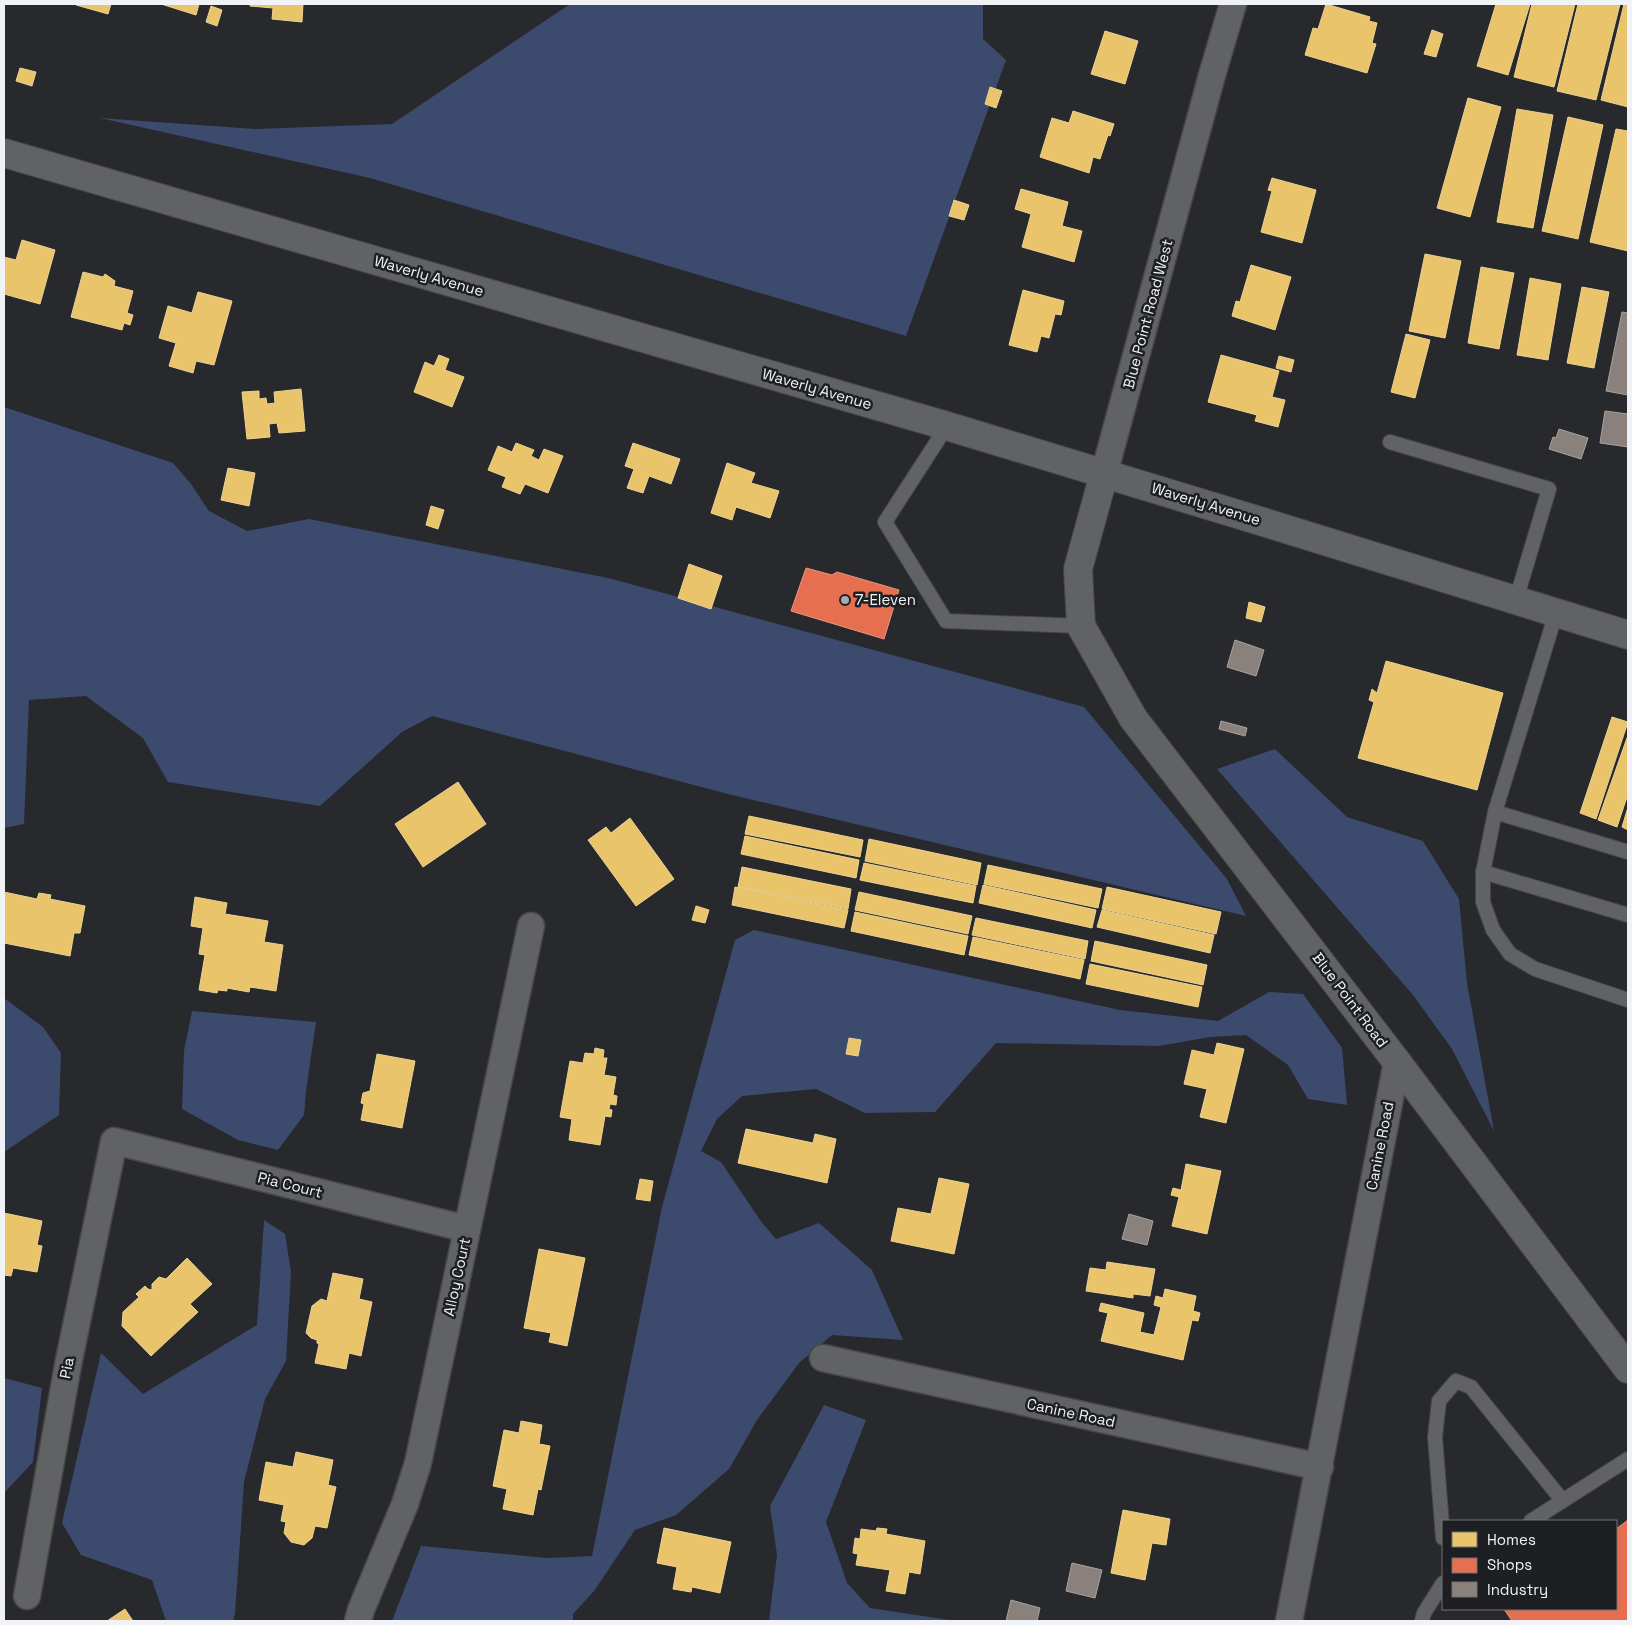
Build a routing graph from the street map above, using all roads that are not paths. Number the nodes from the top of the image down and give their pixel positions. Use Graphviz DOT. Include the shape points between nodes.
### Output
graph roads {
  1 [pos="1233,4"];
  2 [pos="4,153"];
  3 [pos="946,426"];
  4 [pos="1390,442"];
  5 [pos="1104,474"];
  6 [pos="1516,600"];
  7 [pos="1556,613"];
  8 [pos="1081,626"];
  9 [pos="1628,635"];
  10 [pos="1495,812"];
  11 [pos="1628,852"];
  12 [pos="1482,872"];
  13 [pos="1628,915"];
  14 [pos="531,926"];
  15 [pos="1628,1000"];
  16 [pos="1396,1062"];
  17 [pos="114,1141"];
  18 [pos="466,1229"];
  19 [pos="823,1358"];
  20 [pos="1628,1369"];
  21 [pos="1628,1460"];
  22 [pos="1320,1467"];
  23 [pos="1562,1500"];
  24 [pos="1532,1520"];
  25 [pos="1442,1525"];
  26 [pos="1442,1585"];
  27 [pos="27,1596"];
  28 [pos="358,1621"];
  29 [pos="1289,1621"];
  30 [pos="1422,1621"];
  1 -- 5 [label="street, Blue Point Road West"];
  2 -- 3 [label="street, Waverly Avenue"];
  3 -- 5 [label="street, Waverly Avenue"];
  3 -- 8 [label="lane" via="885,522 946,621"];
  4 -- 6 [label="lane" via="1549,489"];
  5 -- 6 [label="street, Waverly Avenue"];
  5 -- 8 [label="street, Blue Point Road West" via="1078,569"];
  6 -- 7 [label="street, Waverly Avenue"];
  7 -- 9 [label="street, Waverly Avenue"];
  7 -- 10 [label="lane"];
  8 -- 16 [label="street, Blue Point Road" via="1133,718"];
  10 -- 11 [label="lane"];
  10 -- 12 [label="lane"];
  12 -- 13 [label="lane"];
  12 -- 15 [label="lane" via="1486,911 1493,930 1510,954 1535,969"];
  14 -- 18 [label="street, Alloy Court"];
  16 -- 20 [label="street, Blue Point Road"];
  16 -- 22 [label="street, Canine Road"];
  17 -- 18 [label="street, Pia Court"];
  17 -- 27 [label="street, Pia" via="68,1365"];
  18 -- 28 [label="street, Alloy Court" via="418,1463"];
  19 -- 22 [label="street, Canine Road"];
  21 -- 23 [label="lane"];
  22 -- 29 [label="street, Canine Road"];
  23 -- 24 [label="lane"];
  23 -- 25 [label="lane" via="1471,1387 1456,1381 1438,1401 1435,1437"];
  26 -- 30 [label="lane"];
}
